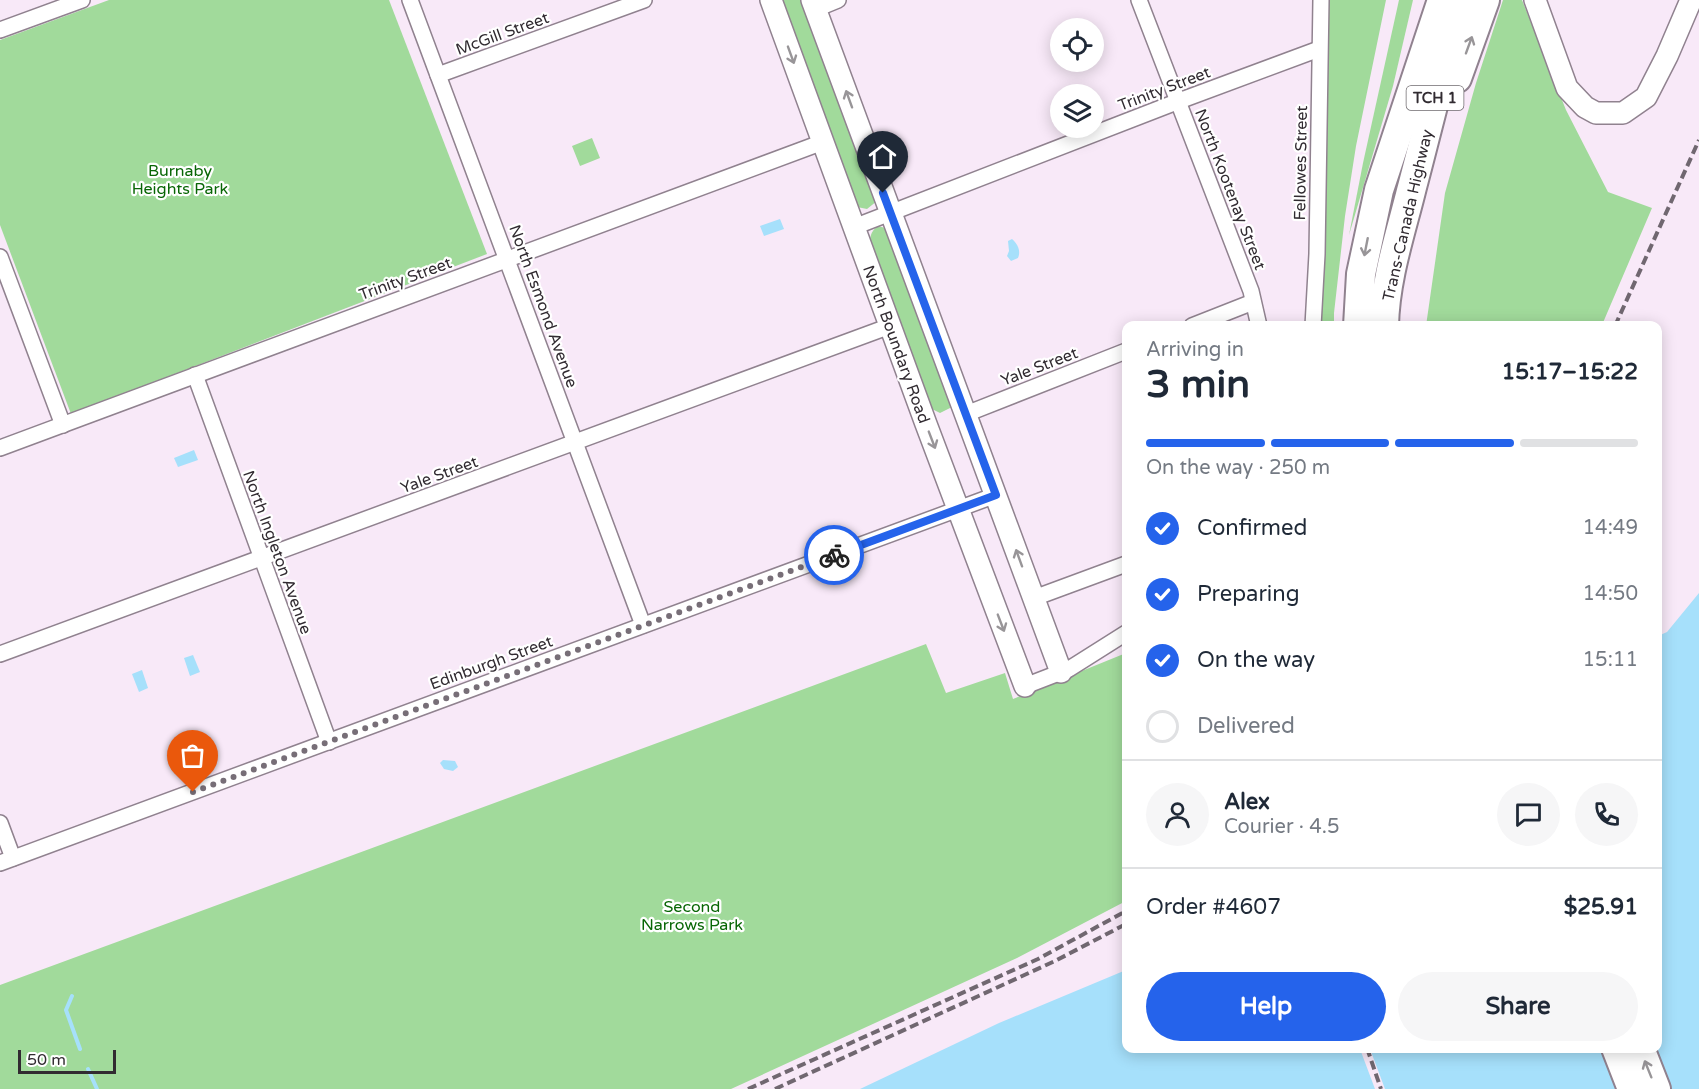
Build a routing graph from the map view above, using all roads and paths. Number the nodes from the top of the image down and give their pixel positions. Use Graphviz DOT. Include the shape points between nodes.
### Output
graph roads {
  1 [pos="82,0"];
  2 [pos="410,0"];
  3 [pos="644,0"];
  4 [pos="771,0"];
  5 [pos="838,0"];
  6 [pos="1139,0"];
  7 [pos="1321,0"];
  8 [pos="1427,0"];
  9 [pos="1442,0"];
  10 [pos="1462,0"];
  11 [pos="1485,0"];
  12 [pos="1534,0"];
  13 [pos="1690,0"];
  14 [pos="57,4"];
  15 [pos="814,4"];
  16 [pos="0,30"];
  17 [pos="1319,49"];
  18 [pos="438,75"];
  19 [pos="1179,101"];
  20 [pos="823,142"];
  21 [pos="1379,190"];
  22 [pos="1410,197"];
  23 [pos="891,214"];
  24 [pos="854,227"];
  25 [pos="0,257"];
  26 [pos="507,259"];
  27 [pos="1253,302"];
  28 [pos="1205,321"];
  29 [pos="1258,321"];
  30 [pos="1313,321"];
  31 [pos="1358,321"];
  32 [pos="1384,321"];
  33 [pos="890,326"];
  34 [pos="1122,353"];
  35 [pos="195,375"];
  36 [pos="966,414"];
  37 [pos="63,425"];
  38 [pos="575,443"];
  39 [pos="0,448"];
  40 [pos="996,495"];
  41 [pos="958,509"];
  42 [pos="261,558"];
  43 [pos="1122,565"];
  44 [pos="1034,598"];
  45 [pos="643,625"];
  46 [pos="1122,635"];
  47 [pos="0,654"];
  48 [pos="1061,672"];
  49 [pos="1025,686"];
  50 [pos="328,742"];
  51 [pos="0,823"];
  52 [pos="7,861"];
  53 [pos="1618,1053"];
  54 [pos="1642,1053"];
  55 [pos="1632,1089"];
  56 [pos="1656,1089"];
  1 -- 14 [label="street"];
  2 -- 18 [label="street, North Esmond Avenue"];
  3 -- 18 [label="street, McGill Street"];
  4 -- 20 [label="street, North Boundary Road, one-way"];
  5 -- 15 [label="street"];
  6 -- 19 [label="street, North Kootenay Street"];
  7 -- 17 [label="street, Fellowes Street"];
  8 -- 21 [label="highway"];
  9 -- 21 [label="highway, Trans-Canada Highway / TCH 1"];
  10 -- 22 [label="highway, Trans-Canada Highway / TCH 1"];
  22 -- 11 [label="highway, one-way"];
  12 -- 13 [label="street" via="1567,88 1596,113 1623,113 1646,97"];
  14 -- 16 [label="street"];
  23 -- 15 [label="street, one-way"];
  17 -- 19 [label="street, Trinity Street"];
  17 -- 30 [label="street, Fellowes Street"];
  18 -- 26 [label="street, North Esmond Avenue"];
  19 -- 23 [label="street, Trinity Street"];
  19 -- 27 [label="street, North Kootenay Street"];
  20 -- 24 [label="street, North Boundary Road"];
  20 -- 26 [label="street, Trinity Street"];
  21 -- 31 [label="highway, Trans-Canada Highway / TCH 1, one-way" via="1360,274"];
  22 -- 32 [label="highway, Trans-Canada Highway / TCH 1" via="1391,267"];
  23 -- 24 [label="street, Trinity Street"];
  23 -- 36 [label="street"];
  24 -- 33 [label="street, North Boundary Road"];
  25 -- 37 [label="street"];
  26 -- 35 [label="street, Trinity Street"];
  26 -- 38 [label="street, North Esmond Avenue"];
  27 -- 28 [label="street"];
  27 -- 29 [label="street, North Kootenay Street"];
  33 -- 38 [label="street, Yale Street"];
  33 -- 41 [label="street, North Boundary Road, one-way"];
  34 -- 36 [label="street, Yale Street"];
  35 -- 37 [label="street, Trinity Street"];
  35 -- 42 [label="street, North Ingleton Avenue"];
  36 -- 40 [label="street"];
  37 -- 39 [label="street, Trinity Street"];
  38 -- 42 [label="street, Yale Street"];
  38 -- 45 [label="street, North Esmond Avenue"];
  40 -- 41 [label="street, Edinburgh Street"];
  44 -- 40 [label="street, one-way"];
  41 -- 45 [label="street, Edinburgh Street"];
  41 -- 49 [label="street, North Boundary Road, one-way"];
  42 -- 47 [label="street, Yale Street"];
  42 -- 50 [label="street, North Ingleton Avenue"];
  43 -- 44 [label="street"];
  44 -- 48 [label="street"];
  45 -- 50 [label="street, Edinburgh Street"];
  46 -- 48 [label="street"];
  48 -- 49 [label="street"];
  50 -- 52 [label="street, Edinburgh Street"];
  51 -- 52 [label="street"];
  53 -- 55 [label="highway"];
  56 -- 54 [label="highway, one-way"];
}
